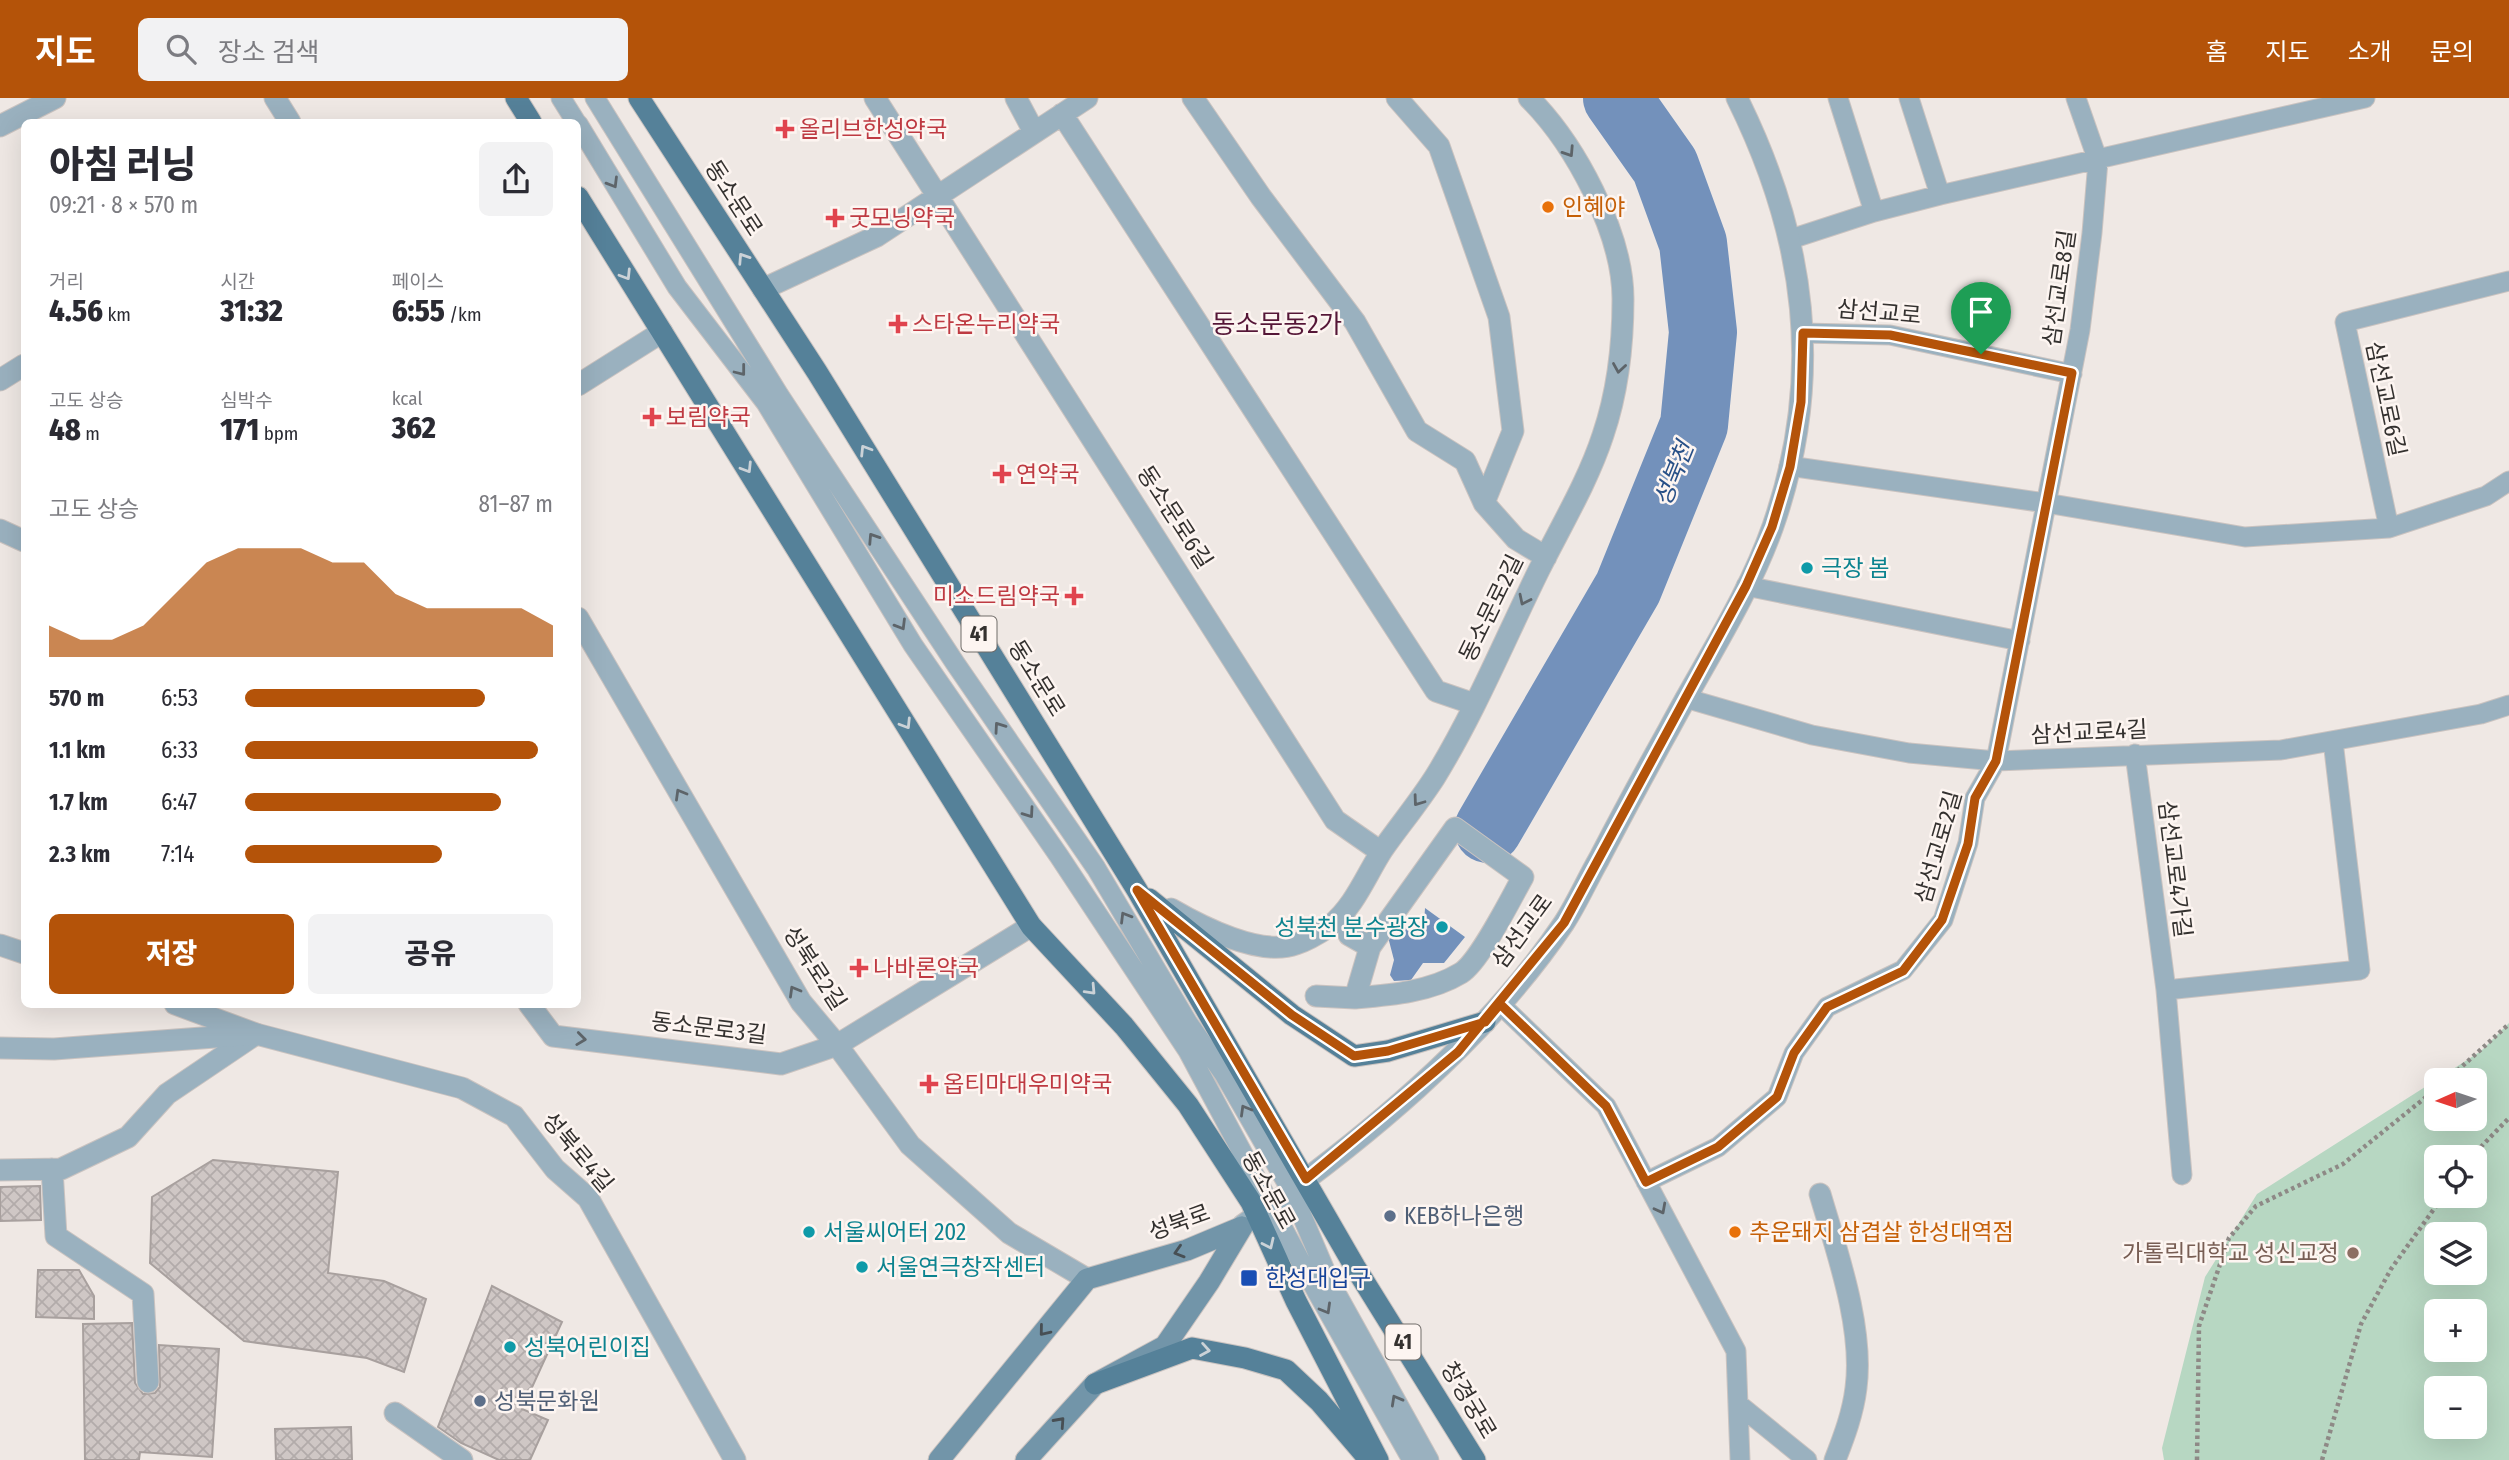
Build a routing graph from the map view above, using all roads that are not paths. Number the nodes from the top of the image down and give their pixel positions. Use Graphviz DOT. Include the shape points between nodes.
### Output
graph roads {
  1 [pos="55,98"];
  2 [pos="275,98"];
  3 [pos="516,98"];
  4 [pos="561,98"];
  5 [pos="595,98"];
  6 [pos="639,98"];
  7 [pos="875,98"];
  8 [pos="1016,98"];
  9 [pos="1087,98"];
  10 [pos="1193,98"];
  11 [pos="1397,98"];
  12 [pos="1528,98"];
  13 [pos="1737,98"];
  14 [pos="1838,98"];
  15 [pos="1909,98"];
  16 [pos="2076,98"];
  17 [pos="2365,98"];
  18 [pos="2320,103"];
  19 [pos="1062,114"];
  20 [pos="287,119"];
  21 [pos="529,119"];
  22 [pos="574,119"];
  23 [pos="0,126"];
  24 [pos="581,130"];
  25 [pos="1034,132"];
  26 [pos="2098,161"];
  27 [pos="1940,195"];
  28 [pos="936,198"];
  29 [pos="581,202"];
  30 [pos="1874,212"];
  31 [pos="1791,239"];
  32 [pos="2509,281"];
  33 [pos="763,289"];
  34 [pos="662,332"];
  35 [pos="1803,333"];
  36 [pos="21,367"];
  37 [pos="2072,373"];
  38 [pos="0,380"];
  39 [pos="581,384"];
  40 [pos="1790,467"];
  41 [pos="2509,481"];
  42 [pos="1484,503"];
  43 [pos="2046,503"];
  44 [pos="2389,528"];
  45 [pos="0,530"];
  46 [pos="21,540"];
  47 [pos="1546,557"];
  48 [pos="1746,586"];
  49 [pos="581,623"];
  50 [pos="2020,641"];
  51 [pos="1685,698"];
  52 [pos="1474,704"];
  53 [pos="2509,705"];
  54 [pos="2333,741"];
  55 [pos="2135,754"];
  56 [pos="1996,761"];
  57 [pos="1381,852"];
  58 [pos="1137,890"];
  59 [pos="1031,926"];
  60 [pos="1349,935"];
  61 [pos="0,945"];
  62 [pos="1370,947"];
  63 [pos="21,952"];
  64 [pos="2166,990"];
  65 [pos="1316,996"];
  66 [pos="1355,998"];
  67 [pos="1500,1004"];
  68 [pos="186,1008"];
  69 [pos="531,1008"];
  70 [pos="1485,1022"];
  71 [pos="256,1034"];
  72 [pos="837,1045"];
  73 [pos="0,1048"];
  74 [pos="52,1169"];
  75 [pos="0,1170"];
  76 [pos="2182,1175"];
  77 [pos="1646,1182"];
  78 [pos="1298,1185"];
  79 [pos="1820,1194"];
  80 [pos="1257,1216"];
  81 [pos="1333,1223"];
  82 [pos="1087,1279"];
  83 [pos="148,1382"];
  84 [pos="1095,1384"];
  85 [pos="1738,1404"];
  86 [pos="395,1413"];
  87 [pos="462,1460"];
  88 [pos="735,1460"];
  89 [pos="939,1460"];
  90 [pos="1026,1460"];
  91 [pos="1369,1460"];
  92 [pos="1378,1460"];
  93 [pos="1412,1460"];
  94 [pos="1429,1460"];
  95 [pos="1475,1460"];
  96 [pos="1740,1460"];
  97 [pos="1807,1460"];
  98 [pos="1835,1460"];
  1 -- 23 [label="street"];
  2 -- 20 [label="street"];
  3 -- 21 [label="main road"];
  4 -- 22 [label="lane"];
  78 -- 5 [label="lane, one-way" via="1188,1023 1096,867 779,395"];
  33 -- 6 [label="main road, 동소문로 / 41, one-way"];
  7 -- 28 [label="street, 동소문로6길"];
  8 -- 25 [label="street"];
  9 -- 19 [label="street"];
  10 -- 42 [label="street" via="1355,322 1418,431 1465,461"];
  11 -- 42 [label="street" via="1439,146 1499,317 1513,431"];
  12 -- 47 [label="street, 동소문로2길, one-way" via="1544,113 1584,176 1611,230 1623,296 1622,349 1603,436"];
  13 -- 31 [label="street, 삼선교로" via="1765,155"];
  14 -- 30 [label="lane"];
  15 -- 27 [label="lane"];
  16 -- 26 [label="lane"];
  17 -- 18 [label="lane"];
  18 -- 26 [label="lane"];
  19 -- 25 [label="street"];
  19 -- 52 [label="street" via="1436,691"];
  24 -- 80 [label="lane, one-way" via="677,287 766,403 913,645 1188,1051"];
  25 -- 28 [label="street"];
  26 -- 27 [label="lane"];
  26 -- 37 [label="lane, 삼선교로8길"];
  27 -- 30 [label="lane"];
  28 -- 33 [label="street" via="877,236"];
  28 -- 57 [label="street, 동소문로6길" via="1335,820"];
  29 -- 34 [label="main road, 동소문로, one-way"];
  30 -- 31 [label="lane"];
  31 -- 35 [label="street, 삼선교로"];
  32 -- 44 [label="lane, 삼선교로6길" via="2345,322"];
  58 -- 33 [label="main road, 동소문로 / 41, one-way"];
  34 -- 39 [label="street"];
  34 -- 59 [label="main road, 동소문로, one-way"];
  35 -- 37 [label="lane, 삼선교로" via="1890,335"];
  35 -- 40 [label="street, 삼선교로" via="1801,402"];
  36 -- 38 [label="street"];
  37 -- 43 [label="lane, 삼선교로8길"];
  40 -- 43 [label="lane"];
  40 -- 48 [label="street, 삼선교로" via="1772,527"];
  41 -- 44 [label="lane" via="2486,496"];
  42 -- 47 [label="street" via="1516,539"];
  43 -- 44 [label="lane" via="2245,537"];
  43 -- 50 [label="lane"];
  45 -- 46 [label="street"];
  47 -- 52 [label="street, 동소문로2길, one-way"];
  48 -- 50 [label="lane"];
  48 -- 51 [label="street, 삼선교로"];
  72 -- 49 [label="street, 성북로2길, one-way" via="801,1002"];
  50 -- 56 [label="lane"];
  51 -- 56 [label="lane, 삼선교로4길" via="1812,735 1909,753"];
  51 -- 67 [label="street, 삼선교로" via="1564,923"];
  52 -- 57 [label="street, 동소문로2길, one-way" via="1434,778"];
  53 -- 54 [label="lane, 삼선교로4길"];
  54 -- 55 [label="lane, 삼선교로4길" via="2281,750"];
  54 -- 64 [label="lane" via="2360,970"];
  55 -- 56 [label="lane, 삼선교로4길"];
  55 -- 64 [label="lane, 삼선교로4가길"];
  56 -- 77 [label="lane, 삼선교로2길" via="1975,798 1968,844 1942,920 1903,971 1827,1007 1794,1053 1777,1097 1718,1147"];
  57 -- 58 [label="street, 동소문로2길" via="1367,882 1331,925 1295,945 1267,947 1203,928"];
  58 -- 70 [label="main road" via="1292,1015 1354,1056 1388,1051"];
  58 -- 78 [label="main road, 동소문로 / 41"];
  59 -- 72 [label="street, 동소문로3길"];
  59 -- 80 [label="main road, 동소문로, one-way" via="1124,1026 1188,1105"];
  60 -- 62 [label="street"];
  61 -- 63 [label="street"];
  62 -- 66 [label="street"];
  62 -- 66 [label="street" via="1455,828 1523,877 1462,972 1427,986"];
  64 -- 76 [label="lane, 삼선교로4가길"];
  65 -- 66 [label="street"];
  67 -- 70 [label="street, 삼선교로"];
  67 -- 77 [label="lane" via="1606,1106"];
  68 -- 71 [label="street"];
  69 -- 72 [label="street, 동소문로3길, one-way" via="553,1036 781,1064"];
  70 -- 78 [label="street, 삼선교로" via="1458,1052"];
  71 -- 73 [label="street, 성북로4길" via="54,1049"];
  71 -- 74 [label="street" via="167,1094 128,1137"];
  71 -- 88 [label="street, 성북로4길" via="462,1088 514,1116 555,1169 588,1198"];
  72 -- 82 [label="street, 성북로2길" via="910,1145 1009,1233"];
  74 -- 75 [label="street"];
  74 -- 83 [label="street" via="56,1236 143,1294"];
  77 -- 85 [label="lane, one-way" via="1736,1350"];
  78 -- 80 [label="street, 삼선교로"];
  78 -- 81 [label="main road, 동소문로 / 41"];
  94 -- 78 [label="lane, one-way" via="1329,1282"];
  79 -- 98 [label="street" via="1857,1336 1854,1403"];
  80 -- 82 [label="main road, 성북로, one-way" via="1187,1250"];
  80 -- 84 [label="main road, 성북로" via="1165,1346"];
  80 -- 92 [label="main road, 동소문로, one-way"];
  80 -- 93 [label="lane, one-way"];
  81 -- 95 [label="main road, 창경궁로 / 41"];
  82 -- 89 [label="main road, one-way"];
  90 -- 84 [label="main road, 성북로, one-way"];
  84 -- 91 [label="main road, one-way" via="1192,1348 1245,1358 1286,1370"];
  85 -- 96 [label="lane"];
  85 -- 97 [label="lane"];
  86 -- 87 [label="street"];
}
